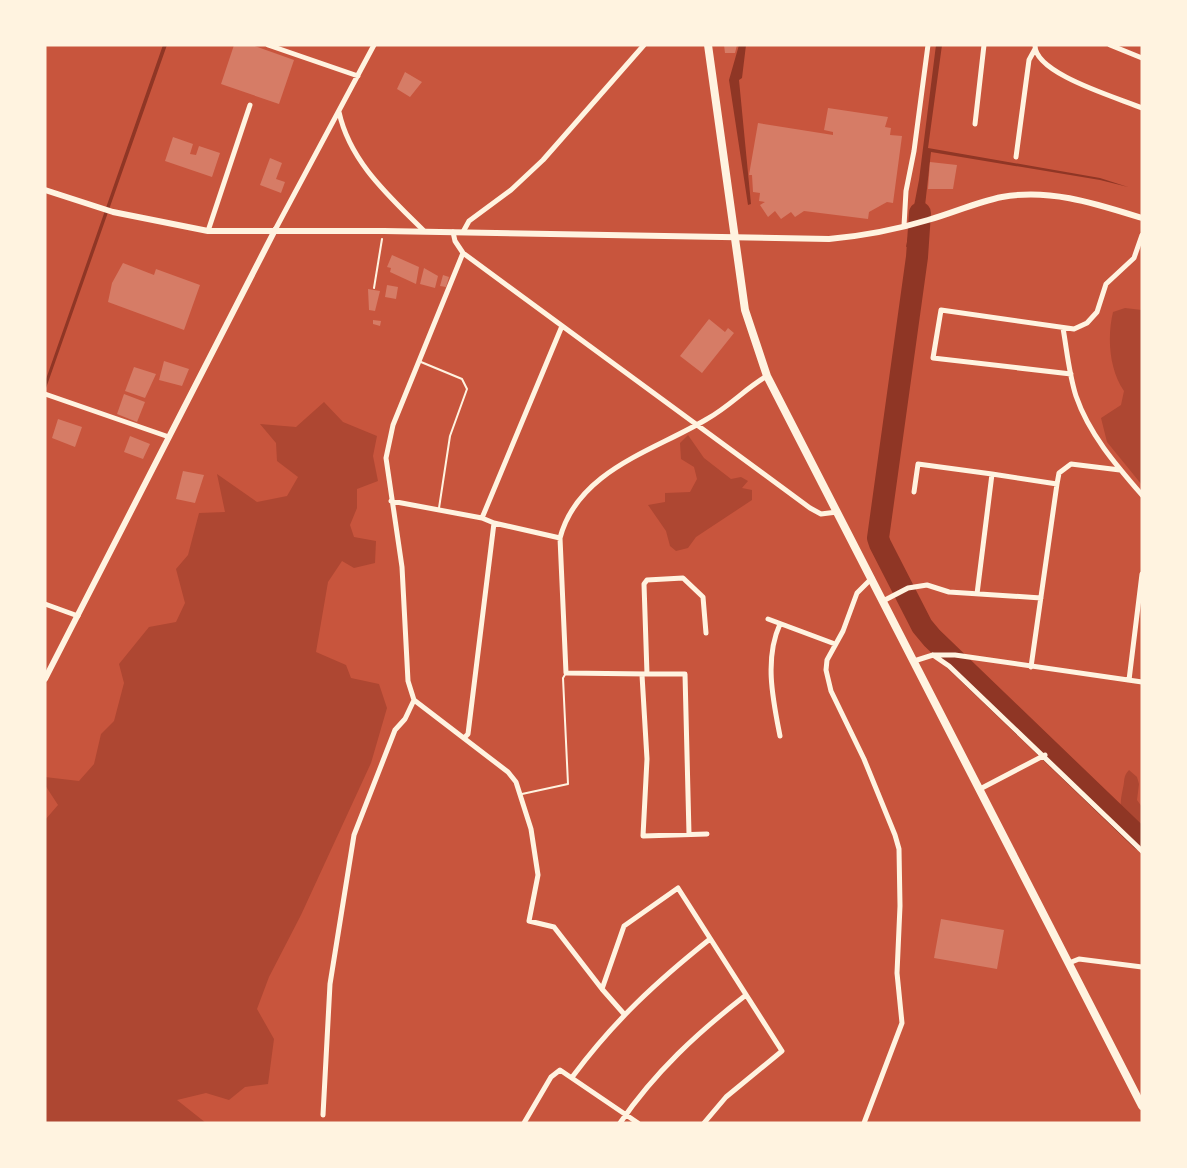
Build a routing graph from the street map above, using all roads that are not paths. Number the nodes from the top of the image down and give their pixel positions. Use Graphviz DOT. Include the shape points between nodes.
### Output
graph roads {
  1 [pos="268,45"];
  2 [pos="374,45"];
  3 [pos="644,45"];
  4 [pos="708,45"];
  5 [pos="928,45"];
  6 [pos="984,45"];
  7 [pos="1110,45"];
  8 [pos="1134,45"];
  9 [pos="1035,47"];
  10 [pos="1131,53"];
  11 [pos="1142,58"];
  12 [pos="358,76"];
  13 [pos="250,105"];
  14 [pos="1142,108"];
  15 [pos="339,112"];
  16 [pos="975,124"];
  17 [pos="1016,157"];
  18 [pos="45,190"];
  19 [pos="1142,218"];
  20 [pos="904,226"];
  21 [pos="275,230"];
  22 [pos="208,231"];
  23 [pos="424,231"];
  24 [pos="453,232"];
  25 [pos="463,232"];
  26 [pos="1142,235"];
  27 [pos="735,237"];
  28 [pos="463,253"];
  29 [pos="1134,258"];
  30 [pos="1142,261"];
  31 [pos="562,326"];
  32 [pos="1063,328"];
  33 [pos="420,362"];
  34 [pos="1071,374"];
  35 [pos="767,376"];
  36 [pos="46,394"];
  37 [pos="697,424"];
  38 [pos="169,437"];
  39 [pos="1120,470"];
  40 [pos="992,474"];
  41 [pos="1057,484"];
  42 [pos="914,492"];
  43 [pos="1142,495"];
  44 [pos="391,501"];
  45 [pos="439,508"];
  46 [pos="837,512"];
  47 [pos="482,518"];
  48 [pos="494,523"];
  49 [pos="561,538"];
  50 [pos="1142,574"];
  51 [pos="872,578"];
  52 [pos="977,594"];
  53 [pos="1041,598"];
  54 [pos="883,601"];
  55 [pos="45,604"];
  56 [pos="78,616"];
  57 [pos="768,619"];
  58 [pos="780,624"];
  59 [pos="706,633"];
  60 [pos="835,644"];
  61 [pos="933,655"];
  62 [pos="914,661"];
  63 [pos="1031,667"];
  64 [pos="566,674"];
  65 [pos="645,674"];
  66 [pos="45,679"];
  67 [pos="1129,680"];
  68 [pos="1142,682"];
  69 [pos="414,700"];
  70 [pos="780,736"];
  71 [pos="464,738"];
  72 [pos="1045,755"];
  73 [pos="980,789"];
  74 [pos="520,794"];
  75 [pos="689,834"];
  76 [pos="707,834"];
  77 [pos="1142,851"];
  78 [pos="710,939"];
  79 [pos="1069,963"];
  80 [pos="1142,967"];
  81 [pos="602,989"];
  82 [pos="746,995"];
  83 [pos="624,1014"];
  84 [pos="573,1076"];
  85 [pos="1142,1106"];
  86 [pos="626,1114"];
  87 [pos="323,1115"];
  88 [pos="524,1123"];
  89 [pos="620,1123"];
  90 [pos="638,1123"];
  91 [pos="704,1123"];
  92 [pos="864,1123"];
  1 -- 12 [label="street"];
  2 -- 12 [label="street"];
  3 -- 25 [label="street" via="543,160 469,221"];
  4 -- 27 [label="main road"];
  5 -- 20 [label="street"];
  6 -- 16 [label="street"];
  7 -- 10 [label="street"];
  8 -- 10 [label="street"];
  9 -- 14 [label="street" via="1048,67 1060,75"];
  9 -- 17 [label="street" via="1029,60"];
  10 -- 11 [label="street"];
  12 -- 15 [label="street"];
  13 -- 22 [label="street"];
  15 -- 21 [label="street"];
  15 -- 23 [label="street" via="346,137 360,162"];
  18 -- 22 [label="street" via="149,222"];
  19 -- 20 [label="street" via="1092,202 1041,195 1003,197"];
  20 -- 27 [label="street" via="828,239"];
  21 -- 22 [label="street"];
  21 -- 23 [label="street"];
  21 -- 38 [label="street"];
  23 -- 24 [label="street"];
  24 -- 25 [label="street"];
  24 -- 28 [label="street"];
  25 -- 27 [label="street"];
  26 -- 29 [label="street"];
  27 -- 35 [label="main road" via="745,310"];
  28 -- 31 [label="street"];
  28 -- 33 [label="street"];
  29 -- 30 [label="street"];
  29 -- 32 [label="street" via="1106,284 1097,312 1087,323 1074,329"];
  31 -- 37 [label="street"];
  31 -- 47 [label="street"];
  32 -- 34 [label="street"];
  32 -- 34 [label="street" via="941,310 933,358"];
  33 -- 44 [label="street" via="387,447"];
  33 -- 45 [label="lane" via="462,379 467,389 450,436"];
  34 -- 39 [label="street" via="1084,415"];
  35 -- 37 [label="street"];
  35 -- 46 [label="main road"];
  36 -- 38 [label="street"];
  37 -- 46 [label="street" via="810,508 821,514"];
  37 -- 49 [label="street" via="637,453 591,488 569,514"];
  38 -- 56 [label="street"];
  39 -- 41 [label="street" via="1071,464 1059,473"];
  39 -- 43 [label="street"];
  40 -- 41 [label="street"];
  40 -- 42 [label="street" via="918,464"];
  40 -- 52 [label="street"];
  41 -- 53 [label="street"];
  44 -- 45 [label="street"];
  44 -- 69 [label="street" via="402,567 408,681"];
  45 -- 47 [label="street"];
  46 -- 51 [label="main road"];
  47 -- 48 [label="street"];
  48 -- 49 [label="street"];
  48 -- 71 [label="street" via="474,696"];
  49 -- 64 [label="street"];
  50 -- 67 [label="street"];
  51 -- 54 [label="main road"];
  51 -- 60 [label="street" via="857,593"];
  52 -- 53 [label="street"];
  52 -- 54 [label="street" via="927,585 908,588"];
  53 -- 63 [label="street"];
  54 -- 62 [label="main road"];
  55 -- 56 [label="street"];
  56 -- 66 [label="street"];
  57 -- 58 [label="street"];
  58 -- 60 [label="street"];
  58 -- 70 [label="street" via="775,636 771,686"];
  59 -- 65 [label="street" via="703,597 683,578 647,580"];
  60 -- 92 [label="street" via="826,670 831,691 864,759 896,835 898,849 897,973 902,1023"];
  61 -- 62 [label="street"];
  61 -- 63 [label="street"];
  61 -- 72 [label="street"];
  62 -- 73 [label="main road"];
  63 -- 67 [label="street"];
  64 -- 65 [label="street"];
  64 -- 74 [label="lane" via="563,690 568,784"];
  65 -- 75 [label="street" via="685,674"];
  65 -- 75 [label="street" via="643,836"];
  67 -- 68 [label="street"];
  69 -- 71 [label="street"];
  69 -- 87 [label="street" via="395,730 354,835 330,984"];
  71 -- 74 [label="street" via="513,777"];
  72 -- 73 [label="street"];
  72 -- 77 [label="street"];
  73 -- 79 [label="main road"];
  74 -- 81 [label="street" via="531,829 538,875 529,921 555,927"];
  75 -- 76 [label="street"];
  78 -- 81 [label="street" via="678,888 624,926"];
  78 -- 82 [label="street"];
  78 -- 83 [label="street"];
  79 -- 80 [label="street" via="1079,959"];
  79 -- 85 [label="main road"];
  81 -- 83 [label="street"];
  82 -- 86 [label="street" via="700,1030"];
  82 -- 91 [label="street" via="782,1051 726,1097"];
  83 -- 84 [label="street"];
  84 -- 86 [label="street"];
  84 -- 88 [label="street" via="560,1070 551,1077"];
  86 -- 89 [label="street"];
  86 -- 90 [label="street"];
}
